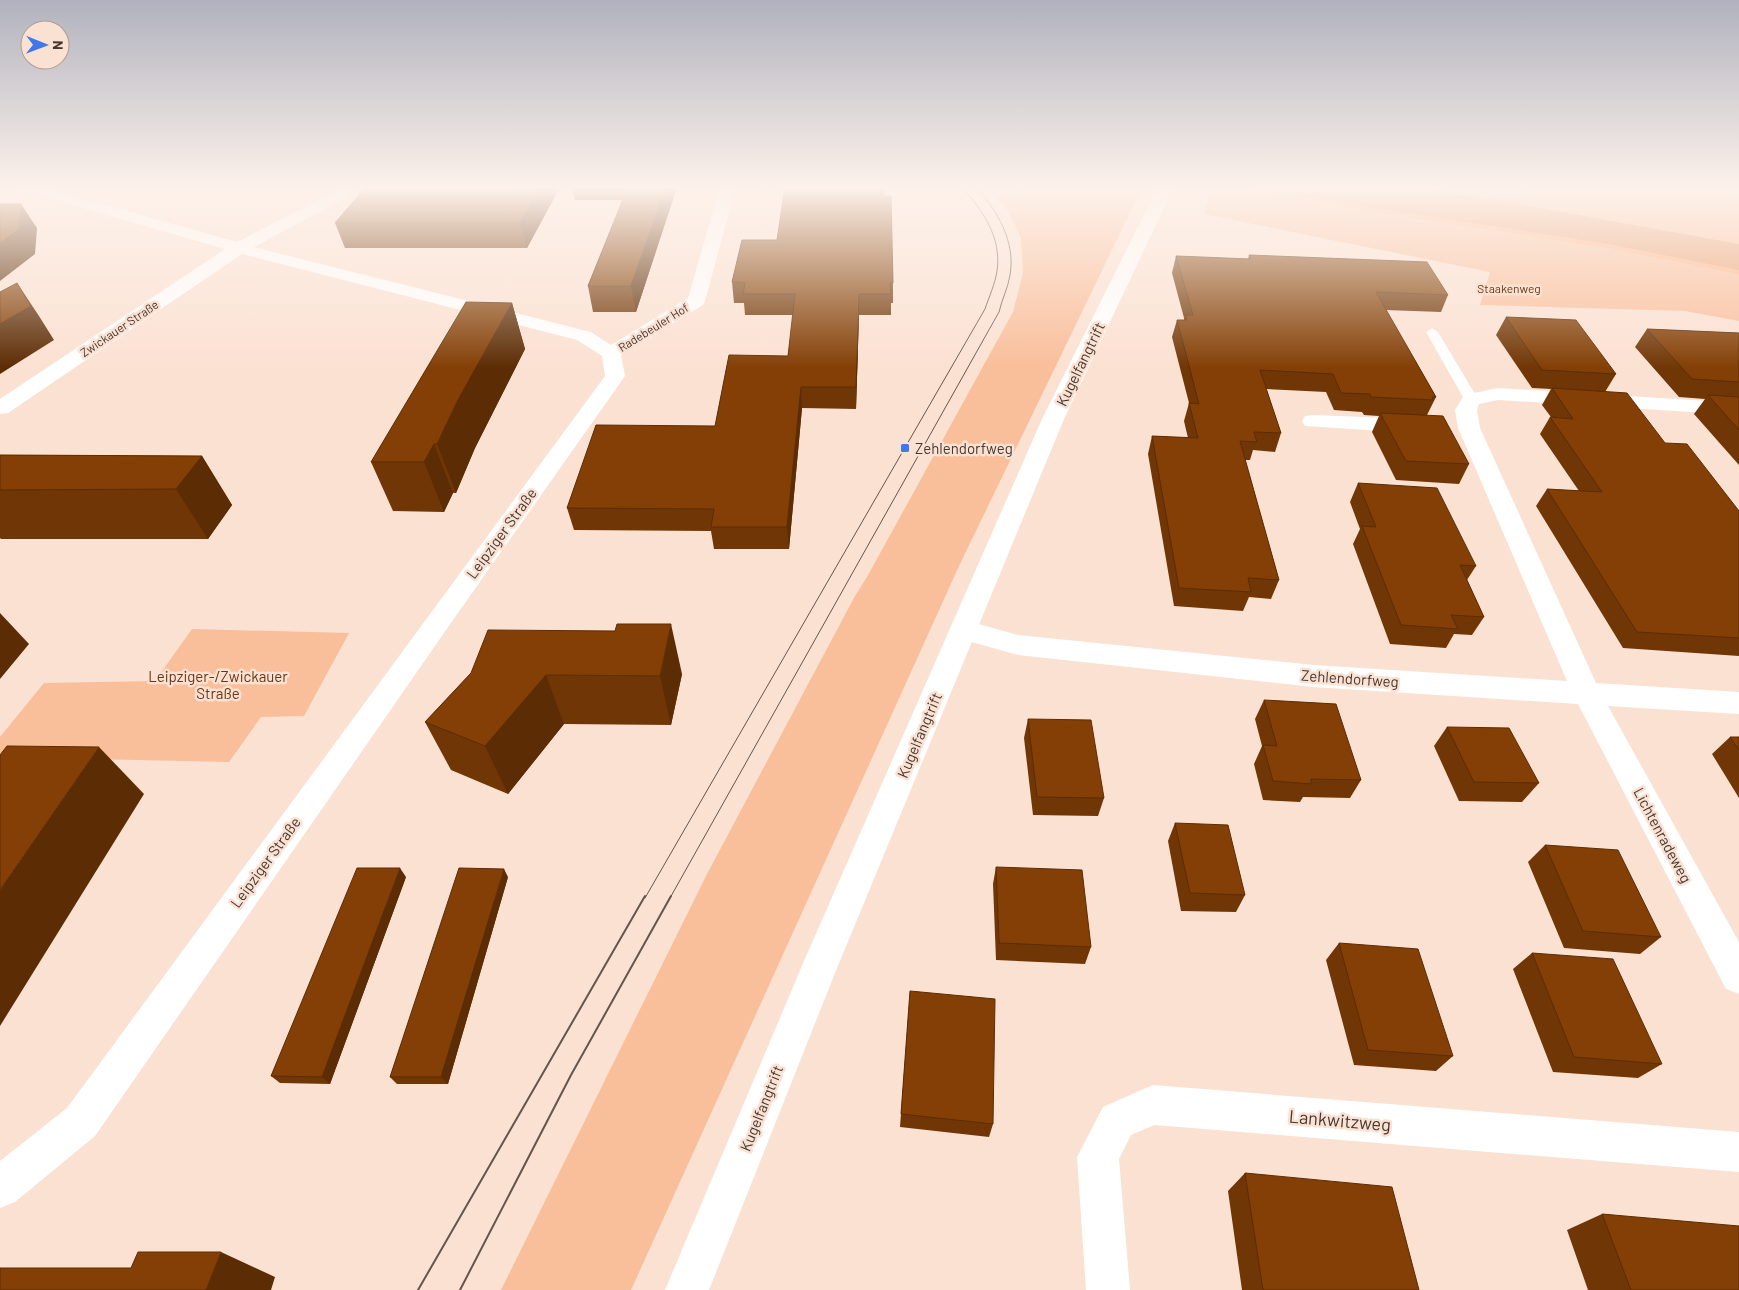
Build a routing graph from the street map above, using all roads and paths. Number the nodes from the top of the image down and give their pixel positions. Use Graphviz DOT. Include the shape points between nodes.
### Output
graph roads {
  1 [pos="711,247"];
  2 [pos="1137,247"];
  3 [pos="238,248"];
  4 [pos="1432,332"];
  5 [pos="611,353"];
  6 [pos="1471,399"];
  7 [pos="0,408"];
  8 [pos="1739,409"];
  9 [pos="1313,421"];
  10 [pos="1449,427"];
  11 [pos="964,630"];
  12 [pos="1587,694"];
  13 [pos="1739,703"];
  14 [pos="1739,977"];
  15 [pos="1739,1152"];
  16 [pos="0,1187"];
  17 [pos="687,1290"];
  18 [pos="1108,1290"];
  1 -- 5 [label="street, Radebeuler Hof" via="696,301"];
  2 -- 11 [label="street, Kugelfangtrift" via="1053,419"];
  3 -- 5 [label="street" via="584,336"];
  3 -- 7 [label="street, Zwickauer Straße"];
  4 -- 6 [label="lane"];
  5 -- 16 [label="street, Leipziger Straße" via="615,376 81,1122"];
  6 -- 8 [label="street" via="1498,394"];
  6 -- 10 [label="street" via="1466,410"];
  9 -- 10 [label="street"];
  10 -- 12 [label="street"];
  11 -- 12 [label="street, Zehlendorfweg" via="1018,645 1314,676"];
  11 -- 17 [label="street, Kugelfangtrift" via="817,973"];
  12 -- 13 [label="street, Zehlendorfweg"];
  12 -- 14 [label="street, Lichtenradeweg"];
  15 -- 18 [label="street, Lankwitzweg" via="1153,1106 1117,1122 1098,1157"];
}
